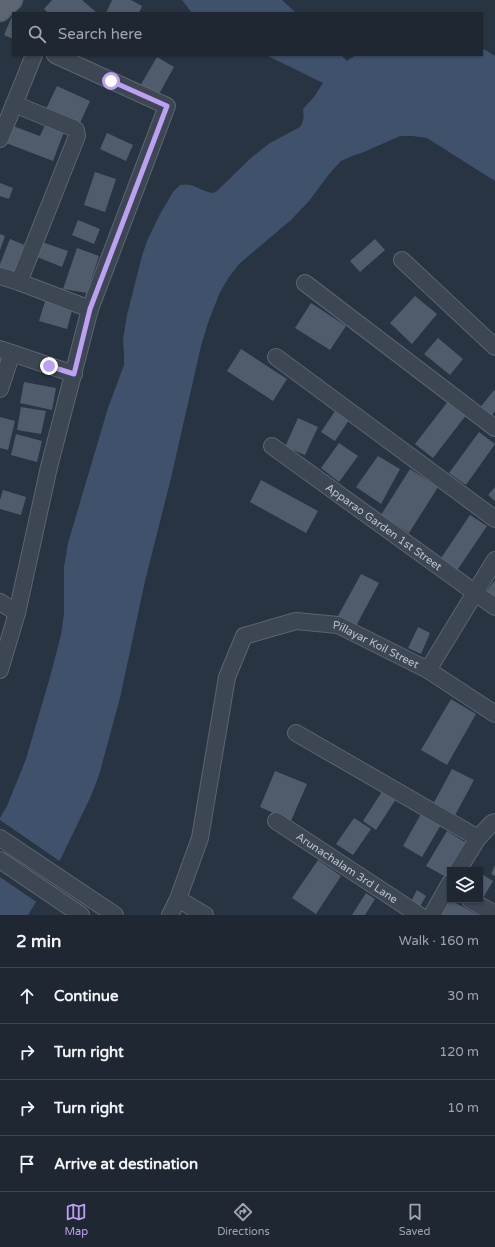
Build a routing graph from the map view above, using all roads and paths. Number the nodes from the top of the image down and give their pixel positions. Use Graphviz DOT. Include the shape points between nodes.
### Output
graph roads {
  1 [pos="12,0"];
  2 [pos="0,11"];
  3 [pos="34,56"];
  4 [pos="57,56"];
  5 [pos="14,104"];
  6 [pos="0,139"];
  7 [pos="402,260"];
  8 [pos="0,276"];
  9 [pos="19,282"];
  10 [pos="305,283"];
  11 [pos="90,309"];
  12 [pos="495,347"];
  13 [pos="6,351"];
  14 [pos="276,357"];
  15 [pos="74,374"];
  16 [pos="0,389"];
  17 [pos="495,428"];
  18 [pos="272,446"];
  19 [pos="495,519"];
  20 [pos="495,560"];
  21 [pos="475,593"];
  22 [pos="0,602"];
  23 [pos="495,607"];
  24 [pos="17,614"];
  25 [pos="0,670"];
  26 [pos="428,670"];
  27 [pos="495,714"];
  28 [pos="296,733"];
  29 [pos="276,821"];
  30 [pos="495,822"];
  31 [pos="0,838"];
  32 [pos="478,838"];
  33 [pos="0,860"];
  34 [pos="460,867"];
  35 [pos="447,890"];
  36 [pos="178,899"];
  37 [pos="475,903"];
  38 [pos="495,914"];
  39 [pos="81,915"];
  40 [pos="115,915"];
  41 [pos="170,915"];
  42 [pos="205,915"];
  43 [pos="419,915"];
  44 [pos="432,915"];
  1 -- 2 [label="main road"];
  3 -- 5 [label="street"];
  4 -- 11 [label="street" via="167,106"];
  5 -- 6 [label="street"];
  5 -- 9 [label="street" via="73,128 77,136"];
  7 -- 12 [label="street"];
  8 -- 9 [label="street"];
  9 -- 11 [label="street"];
  10 -- 17 [label="street"];
  11 -- 15 [label="street"];
  13 -- 15 [label="street"];
  13 -- 16 [label="street"];
  14 -- 19 [label="street"];
  15 -- 24 [label="street" via="49,467"];
  18 -- 21 [label="street, Apparao Garden 1st Street"];
  20 -- 21 [label="street"];
  21 -- 23 [label="street, Apparao Garden 1st Street"];
  21 -- 26 [label="street"];
  22 -- 24 [label="street"];
  24 -- 25 [label="street"];
  26 -- 27 [label="street, Pillayar Koil Street"];
  26 -- 36 [label="street, Pillayar Koil Street" via="338,625 296,621 244,636 228,677 200,838"];
  28 -- 32 [label="street"];
  29 -- 43 [label="street, Arunachalam 3rd Lane"];
  30 -- 32 [label="street"];
  31 -- 40 [label="street"];
  32 -- 34 [label="street"];
  33 -- 39 [label="street"];
  35 -- 44 [label="street"];
  36 -- 41 [label="street"];
  36 -- 42 [label="street"];
  37 -- 38 [label="street"];
}
